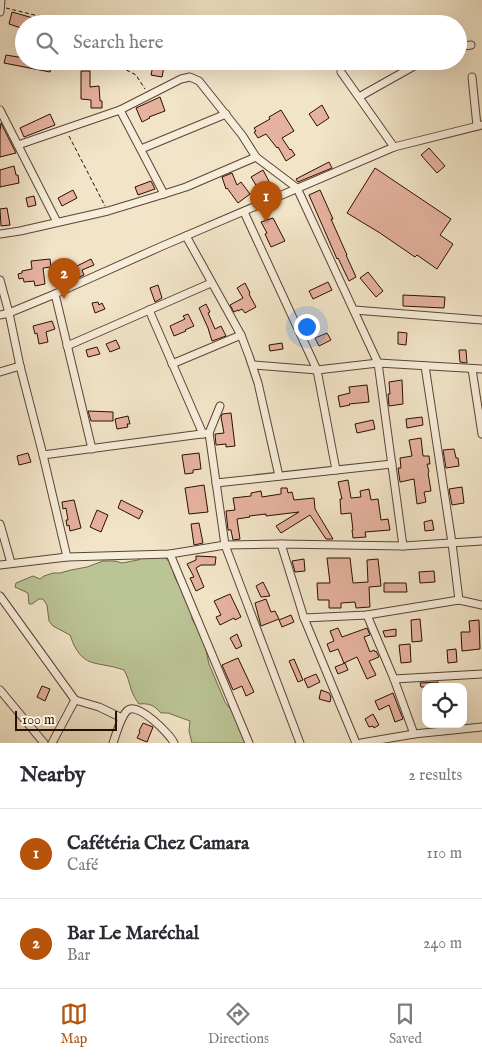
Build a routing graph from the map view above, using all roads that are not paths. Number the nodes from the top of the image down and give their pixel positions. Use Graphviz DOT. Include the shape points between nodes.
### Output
graph roads {
  1 [pos="472,45"];
  2 [pos="467,46"];
  3 [pos="407,70"];
  4 [pos="341,72"];
  5 [pos="472,77"];
  6 [pos="359,97"];
  7 [pos="0,110"];
  8 [pos="120,110"];
  9 [pos="226,114"];
  10 [pos="479,125"];
  11 [pos="18,145"];
  12 [pos="394,147"];
  13 [pos="141,149"];
  14 [pos="256,157"];
  15 [pos="297,188"];
  16 [pos="164,194"];
  17 [pos="244,212"];
  18 [pos="58,222"];
  19 [pos="0,234"];
  20 [pos="186,236"];
  21 [pos="0,280"];
  22 [pos="211,283"];
  23 [pos="55,294"];
  24 [pos="149,310"];
  25 [pos="354,310"];
  26 [pos="9,313"];
  27 [pos="0,315"];
  28 [pos="482,320"];
  29 [pos="241,335"];
  30 [pos="68,346"];
  31 [pos="378,363"];
  32 [pos="172,364"];
  33 [pos="253,365"];
  34 [pos="20,366"];
  35 [pos="425,366"];
  36 [pos="472,369"];
  37 [pos="482,369"];
  38 [pos="318,370"];
  39 [pos="0,372"];
  40 [pos="220,406"];
  41 [pos="206,433"];
  42 [pos="482,434"];
  43 [pos="92,449"];
  44 [pos="43,455"];
  45 [pos="392,464"];
  46 [pos="336,470"];
  47 [pos="280,476"];
  48 [pos="216,483"];
  49 [pos="0,524"];
  50 [pos="482,541"];
  51 [pos="452,543"];
  52 [pos="280,544"];
  53 [pos="225,545"];
  54 [pos="403,546"];
  55 [pos="170,554"];
  56 [pos="67,557"];
  57 [pos="11,563"];
  58 [pos="0,565"];
  59 [pos="0,596"];
  60 [pos="459,600"];
  61 [pos="482,605"];
  62 [pos="367,615"];
  63 [pos="304,618"];
  64 [pos="482,674"];
  65 [pos="394,679"];
  66 [pos="0,690"];
  67 [pos="75,700"];
  68 [pos="122,718"];
  69 [pos="482,728"];
  70 [pos="414,734"];
  71 [pos="44,743"];
  72 [pos="52,743"];
  73 [pos="113,743"];
  74 [pos="174,743"];
  75 [pos="249,743"];
  76 [pos="300,743"];
  77 [pos="356,743"];
  78 [pos="361,743"];
  1 -- 2 [label="street"];
  3 -- 6 [label="street"];
  4 -- 6 [label="street"];
  5 -- 10 [label="street"];
  6 -- 12 [label="street"];
  7 -- 11 [label="street"];
  8 -- 9 [label="street" via="190,77 199,81"];
  8 -- 11 [label="street"];
  8 -- 13 [label="street"];
  9 -- 13 [label="street"];
  9 -- 14 [label="street"];
  10 -- 12 [label="street"];
  11 -- 18 [label="street"];
  12 -- 15 [label="street"];
  13 -- 16 [label="street"];
  14 -- 15 [label="street"];
  14 -- 16 [label="street"];
  15 -- 17 [label="street"];
  15 -- 25 [label="street"];
  16 -- 18 [label="street"];
  17 -- 20 [label="street"];
  17 -- 38 [label="street"];
  18 -- 19 [label="street"];
  20 -- 22 [label="street"];
  20 -- 23 [label="street"];
  21 -- 26 [label="street"];
  22 -- 24 [label="street"];
  22 -- 29 [label="street"];
  23 -- 26 [label="street"];
  23 -- 30 [label="street"];
  24 -- 30 [label="street"];
  24 -- 32 [label="street"];
  25 -- 28 [label="street"];
  25 -- 31 [label="street"];
  26 -- 27 [label="street"];
  26 -- 34 [label="street"];
  29 -- 32 [label="street"];
  29 -- 33 [label="street"];
  30 -- 43 [label="street"];
  31 -- 35 [label="street"];
  31 -- 38 [label="street"];
  31 -- 45 [label="street"];
  32 -- 41 [label="street"];
  33 -- 38 [label="street"];
  33 -- 47 [label="street"];
  34 -- 39 [label="street"];
  34 -- 44 [label="street"];
  35 -- 36 [label="street"];
  35 -- 51 [label="street"];
  36 -- 37 [label="street"];
  36 -- 42 [label="street"];
  38 -- 46 [label="street"];
  40 -- 41 [label="street"];
  41 -- 43 [label="street"];
  41 -- 48 [label="street"];
  43 -- 44 [label="street"];
  44 -- 56 [label="street"];
  45 -- 46 [label="street"];
  45 -- 54 [label="street"];
  46 -- 47 [label="street"];
  47 -- 48 [label="street"];
  48 -- 53 [label="street"];
  49 -- 57 [label="street"];
  50 -- 51 [label="street"];
  51 -- 54 [label="street"];
  51 -- 60 [label="street"];
  52 -- 53 [label="street"];
  52 -- 54 [label="street"];
  52 -- 63 [label="street"];
  53 -- 55 [label="street"];
  53 -- 76 [label="street"];
  55 -- 56 [label="street"];
  55 -- 75 [label="street"];
  56 -- 57 [label="street"];
  57 -- 58 [label="street"];
  59 -- 67 [label="street"];
  60 -- 61 [label="street"];
  60 -- 62 [label="street"];
  62 -- 63 [label="street"];
  62 -- 65 [label="street"];
  63 -- 77 [label="street"];
  64 -- 65 [label="street"];
  65 -- 70 [label="street"];
  66 -- 71 [label="street"];
  67 -- 68 [label="street" via="99,706"];
  67 -- 72 [label="street"];
  68 -- 73 [label="street"];
  68 -- 74 [label="street" via="128,710 135,709 162,727"];
  69 -- 70 [label="street"];
  70 -- 78 [label="street"];
}
